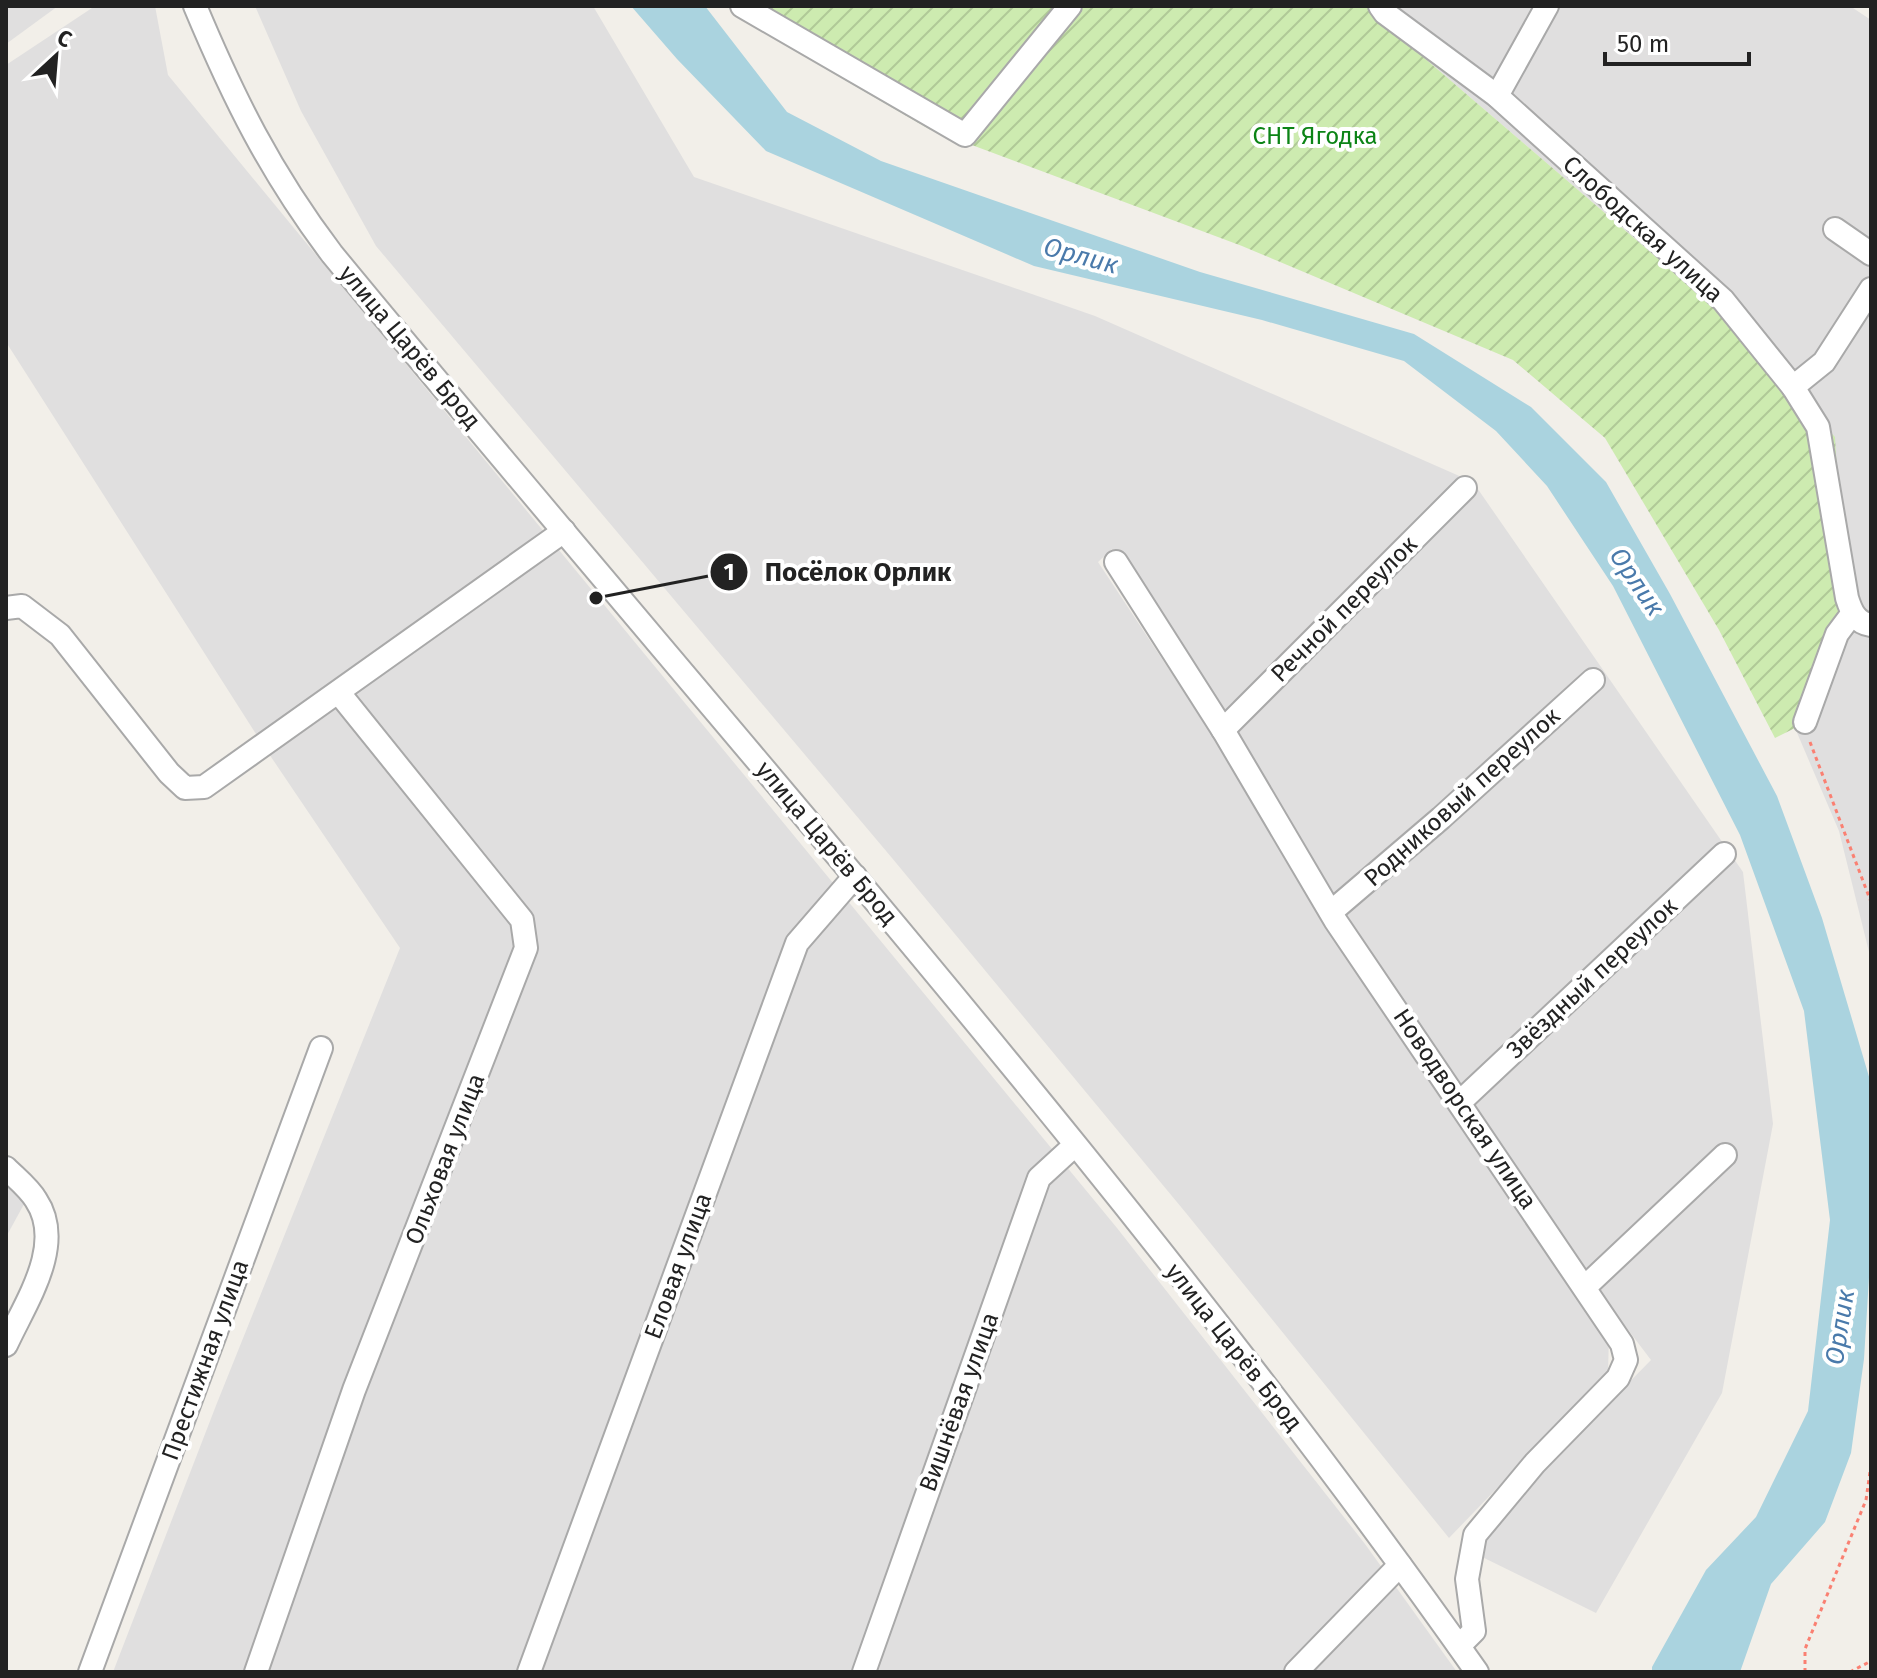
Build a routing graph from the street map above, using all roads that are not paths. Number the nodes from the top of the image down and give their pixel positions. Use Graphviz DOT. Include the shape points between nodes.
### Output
graph roads {
  1 [pos="195,6"];
  2 [pos="742,6"];
  3 [pos="1070,6"];
  4 [pos="1380,6"];
  5 [pos="1547,6"];
  6 [pos="1497,96"];
  7 [pos="1835,229"];
  8 [pos="1871,254"];
  9 [pos="1871,289"];
  10 [pos="1793,387"];
  11 [pos="1465,488"];
  12 [pos="564,531"];
  13 [pos="1116,562"];
  14 [pos="6,608"];
  15 [pos="1862,619"];
  16 [pos="1593,680"];
  17 [pos="339,693"];
  18 [pos="1805,722"];
  19 [pos="1223,730"];
  20 [pos="1724,854"];
  21 [pos="855,876"];
  22 [pos="1331,912"];
  23 [pos="321,1048"];
  24 [pos="1460,1102"];
  25 [pos="1075,1145"];
  26 [pos="1725,1155"];
  27 [pos="6,1169"];
  28 [pos="6,1192"];
  29 [pos="1585,1287"];
  30 [pos="6,1345"];
  31 [pos="1400,1565"];
  32 [pos="1459,1646"];
  33 [pos="90,1672"];
  34 [pos="256,1672"];
  35 [pos="529,1672"];
  36 [pos="864,1672"];
  37 [pos="1296,1672"];
  38 [pos="1477,1672"];
  1 -- 12 [label="street, улица Царёв Брод" via="259,145 300,212"];
  2 -- 3 [label="street" via="965,135"];
  4 -- 6 [label="street, Слободская улица"];
  5 -- 6 [label="street"];
  6 -- 10 [label="street, Слободская улица" via="1723,300"];
  7 -- 8 [label="street"];
  9 -- 10 [label="street" via="1824,362"];
  10 -- 15 [label="street, Слободская улица" via="1818,427 1847,598"];
  11 -- 19 [label="street, Речной переулок"];
  12 -- 17 [label="street"];
  12 -- 21 [label="street, улица Царёв Брод"];
  13 -- 19 [label="street, Новодворская улица"];
  14 -- 17 [label="street" via="22,606 60,635 185,788 204,787"];
  15 -- 18 [label="street" via="1837,634"];
  16 -- 22 [label="street, Родниковый переулок"];
  17 -- 34 [label="street, Ольховая улица" via="522,920 526,948 354,1390"];
  19 -- 22 [label="street, Новодворская улица"];
  20 -- 24 [label="street, Звёздный переулок"];
  21 -- 25 [label="street, улица Царёв Брод"];
  21 -- 35 [label="street, Еловая улица" via="797,943"];
  22 -- 24 [label="street, Новодворская улица"];
  23 -- 33 [label="street, Престижная улица"];
  24 -- 29 [label="street, Новодворская улица"];
  25 -- 31 [label="street, улица Царёв Брод"];
  25 -- 36 [label="street, Вишнёвая улица" via="1039,1178"];
  26 -- 29 [label="street"];
  27 -- 28 [label="street"];
  27 -- 30 [label="street" via="36,1198 48,1236 41,1269"];
  29 -- 32 [label="street, Новодворская улица" via="1622,1344 1626,1360 1618,1378 1535,1463 1475,1535 1467,1579 1474,1631"];
  31 -- 32 [label="street, улица Царёв Брод"];
  31 -- 37 [label="street"];
  32 -- 38 [label="street, улица Царёв Брод"];
}
